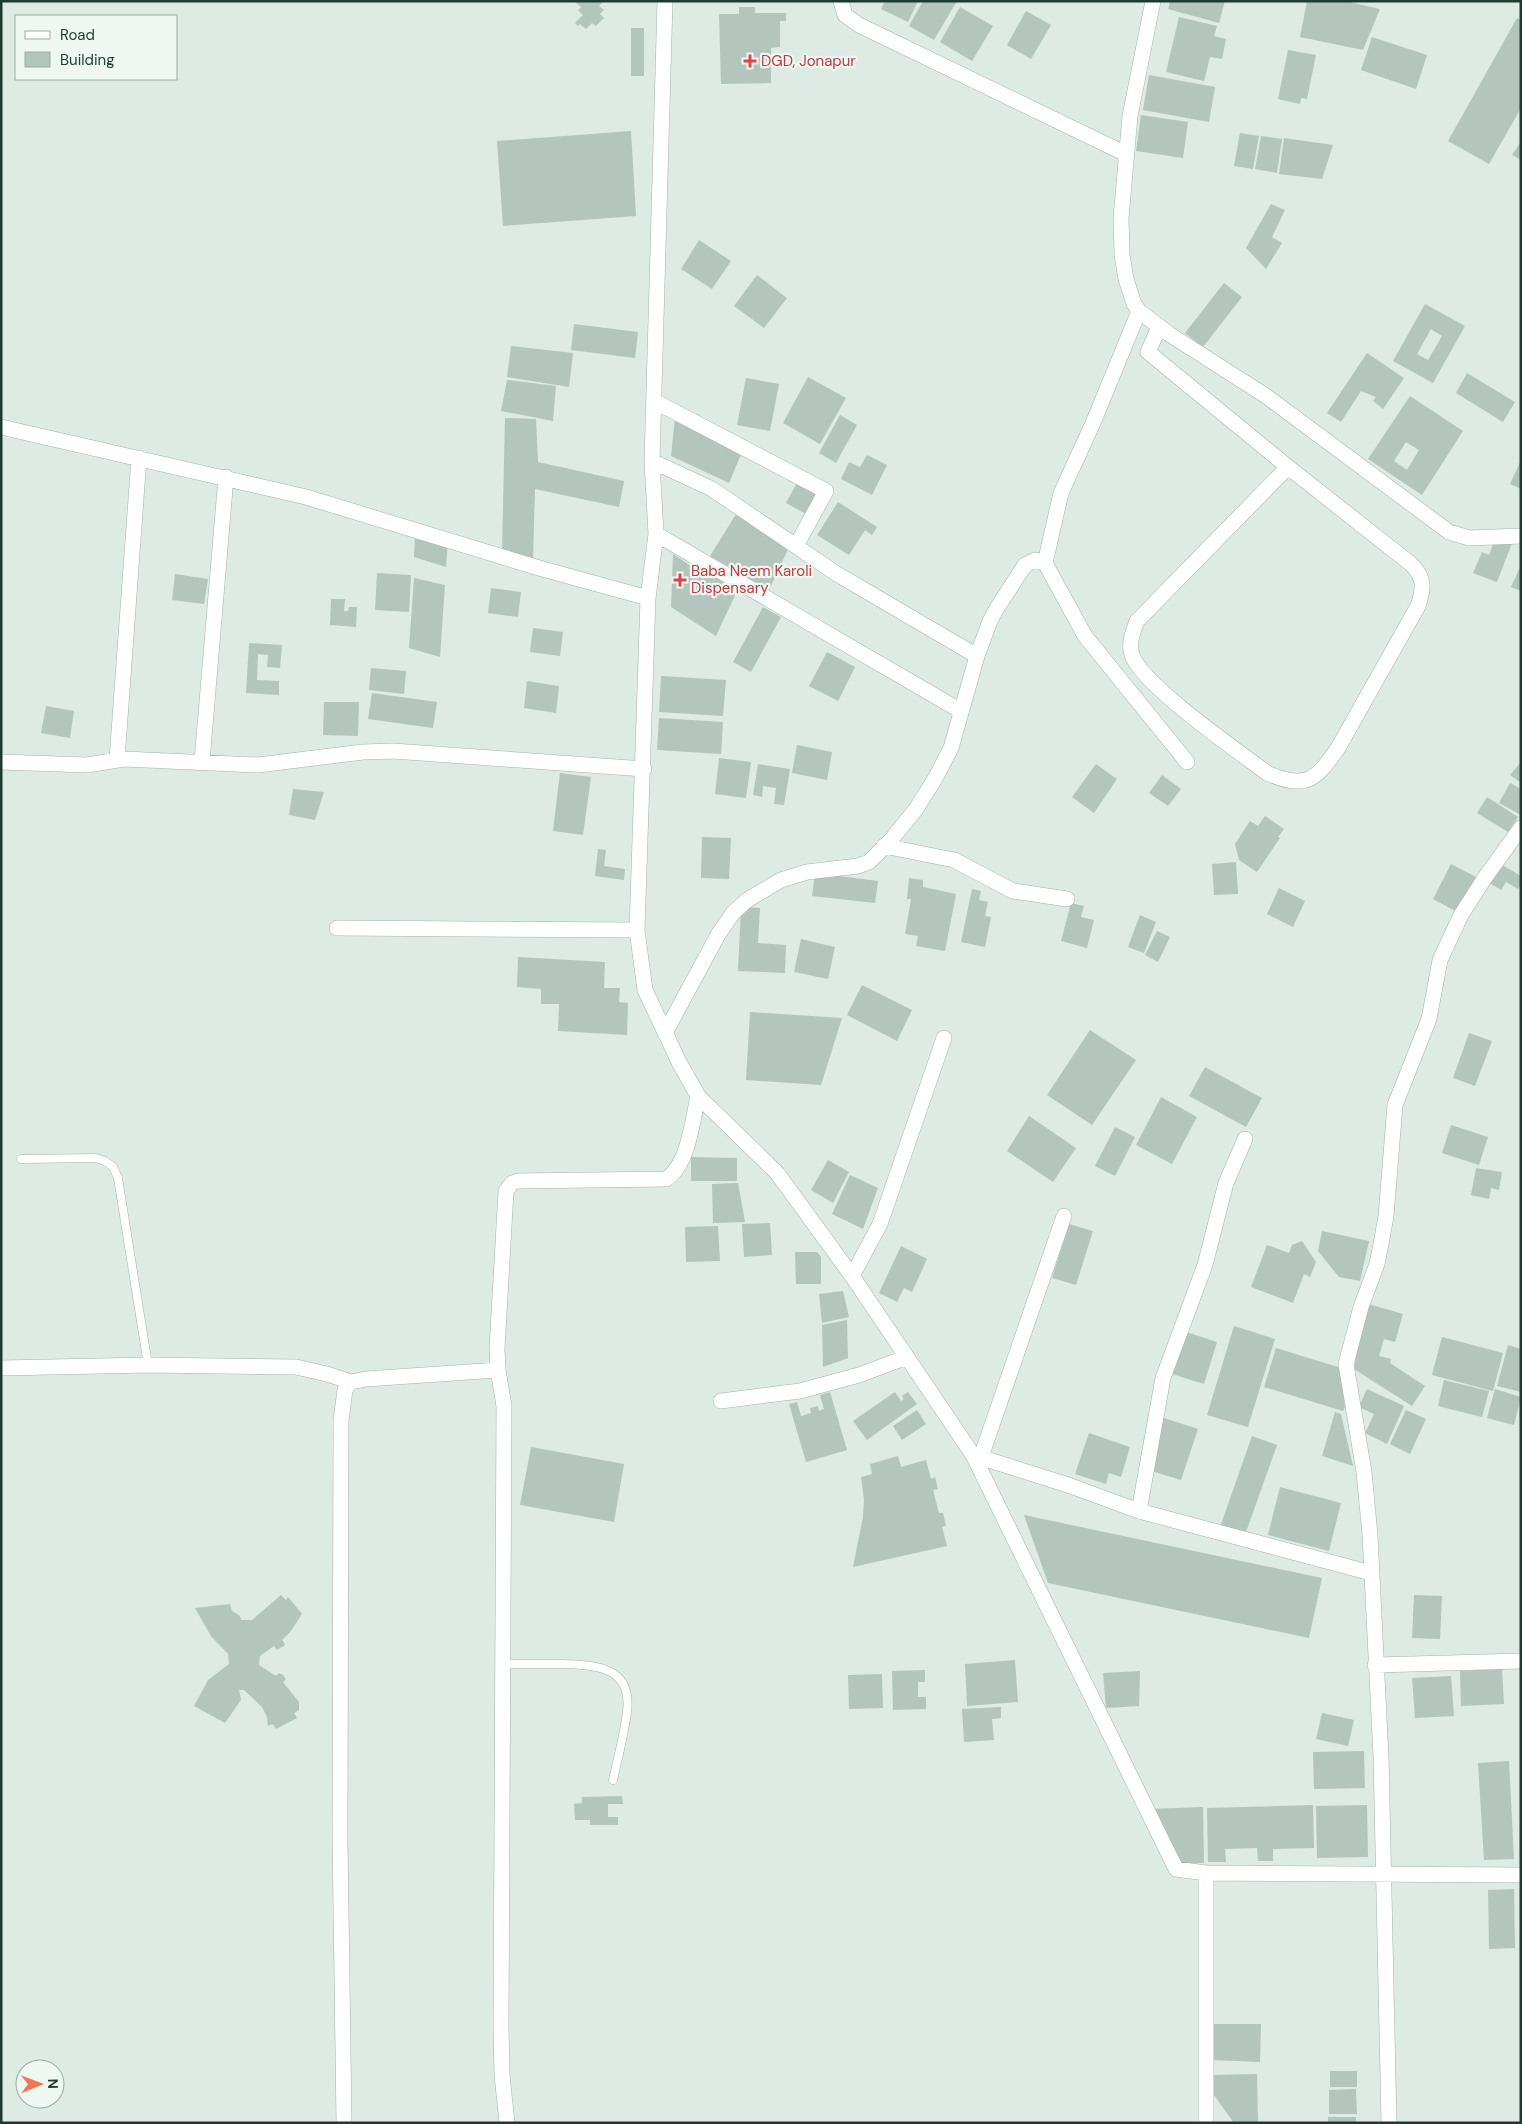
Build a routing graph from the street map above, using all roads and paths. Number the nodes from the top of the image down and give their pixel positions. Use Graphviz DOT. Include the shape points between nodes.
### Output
graph roads {
  1 [pos="665,1"];
  2 [pos="841,1"];
  3 [pos="1153,1"];
  4 [pos="1126,154"];
  5 [pos="1139,311"];
  6 [pos="1159,327"];
  7 [pos="654,401"];
  8 [pos="1,427"];
  9 [pos="139,458"];
  10 [pos="652,460"];
  11 [pos="1288,467"];
  12 [pos="226,477"];
  13 [pos="656,534"];
  14 [pos="1521,536"];
  15 [pos="796,546"];
  16 [pos="1045,563"];
  17 [pos="648,598"];
  18 [pos="977,656"];
  19 [pos="961,711"];
  20 [pos="117,759"];
  21 [pos="1,762"];
  22 [pos="202,762"];
  23 [pos="1188,762"];
  24 [pos="644,769"];
  25 [pos="1521,828"];
  26 [pos="884,846"];
  27 [pos="1067,900"];
  28 [pos="337,928"];
  29 [pos="637,930"];
  30 [pos="665,1033"];
  31 [pos="944,1038"];
  32 [pos="698,1096"];
  33 [pos="1245,1139"];
  34 [pos="21,1159"];
  35 [pos="1064,1216"];
  36 [pos="852,1276"];
  37 [pos="907,1357"];
  38 [pos="148,1365"];
  39 [pos="1,1368"];
  40 [pos="498,1370"];
  41 [pos="351,1382"];
  42 [pos="721,1401"];
  43 [pos="977,1456"];
  44 [pos="1139,1511"];
  45 [pos="1371,1574"];
  46 [pos="1521,1661"];
  47 [pos="503,1664"];
  48 [pos="1375,1665"];
  49 [pos="613,1780"];
  50 [pos="1206,1873"];
  51 [pos="1384,1874"];
  52 [pos="1521,1875"];
  53 [pos="344,2123"];
  54 [pos="507,2123"];
  55 [pos="1206,2123"];
  56 [pos="1389,2123"];
  1 -- 7 [label="street"];
  2 -- 4 [label="street" via="845,15 859,25"];
  3 -- 4 [label="street" via="1130,116"];
  4 -- 5 [label="street" via="1122,255 1130,294"];
  5 -- 6 [label="street"];
  5 -- 16 [label="street" via="1060,493"];
  6 -- 11 [label="street" via="1148,352"];
  6 -- 14 [label="street" via="1266,396 1449,532 1469,538"];
  7 -- 10 [label="street"];
  7 -- 15 [label="street" via="826,491"];
  8 -- 9 [label="street"];
  9 -- 12 [label="street"];
  9 -- 20 [label="street"];
  10 -- 13 [label="street"];
  10 -- 15 [label="street" via="712,488"];
  11 -- 11 [label="street" via="1412,564 1423,579 1418,606 1338,748 1314,778 1301,781 1267,773 1193,718 1133,659 1130,645 1137,621"];
  12 -- 17 [label="street" via="352,510"];
  12 -- 22 [label="street"];
  13 -- 17 [label="street"];
  13 -- 19 [label="street"];
  15 -- 18 [label="street" via="837,574"];
  16 -- 18 [label="street" via="1035,560 1025,565 997,608"];
  16 -- 23 [label="street" via="1085,636"];
  17 -- 24 [label="street"];
  18 -- 19 [label="street"];
  19 -- 26 [label="street" via="951,748 936,777 916,809"];
  20 -- 21 [label="street" via="87,765"];
  20 -- 22 [label="street"];
  22 -- 24 [label="street" via="274,764 393,751"];
  24 -- 29 [label="street"];
  25 -- 45 [label="street" via="1486,876 1446,944 1438,967 1426,1029 1395,1105 1381,1244 1346,1364 1367,1496"];
  26 -- 27 [label="street" via="954,860 1013,891"];
  26 -- 30 [label="street" via="869,862 781,880 747,900 719,933"];
  28 -- 29 [label="street"];
  29 -- 30 [label="street" via="645,990"];
  30 -- 32 [label="street"];
  31 -- 36 [label="street" via="880,1224"];
  32 -- 36 [label="street" via="777,1173"];
  32 -- 40 [label="street" via="680,1163 666,1179 518,1181 509,1186 506,1191 497,1339"];
  33 -- 44 [label="street" via="1226,1183 1205,1265 1163,1378"];
  34 -- 38 [label="lane" via="96,1158 113,1167 128,1233"];
  35 -- 43 [label="street"];
  36 -- 37 [label="street"];
  37 -- 42 [label="street" via="809,1389"];
  37 -- 43 [label="street"];
  38 -- 39 [label="street"];
  38 -- 41 [label="street" via="296,1367"];
  40 -- 41 [label="street"];
  40 -- 47 [label="street" via="504,1406"];
  41 -- 53 [label="street" via="345,1390 341,1420 340,1838"];
  43 -- 44 [label="street"];
  43 -- 50 [label="street" via="1174,1868"];
  44 -- 45 [label="street"];
  45 -- 48 [label="street"];
  46 -- 48 [label="street"];
  47 -- 49 [label="lane" via="587,1665 613,1672 620,1679 625,1688 627,1711"];
  47 -- 54 [label="street" via="501,2027"];
  48 -- 51 [label="street"];
  50 -- 51 [label="street"];
  50 -- 55 [label="street"];
  51 -- 52 [label="street"];
  51 -- 56 [label="street"];
}
